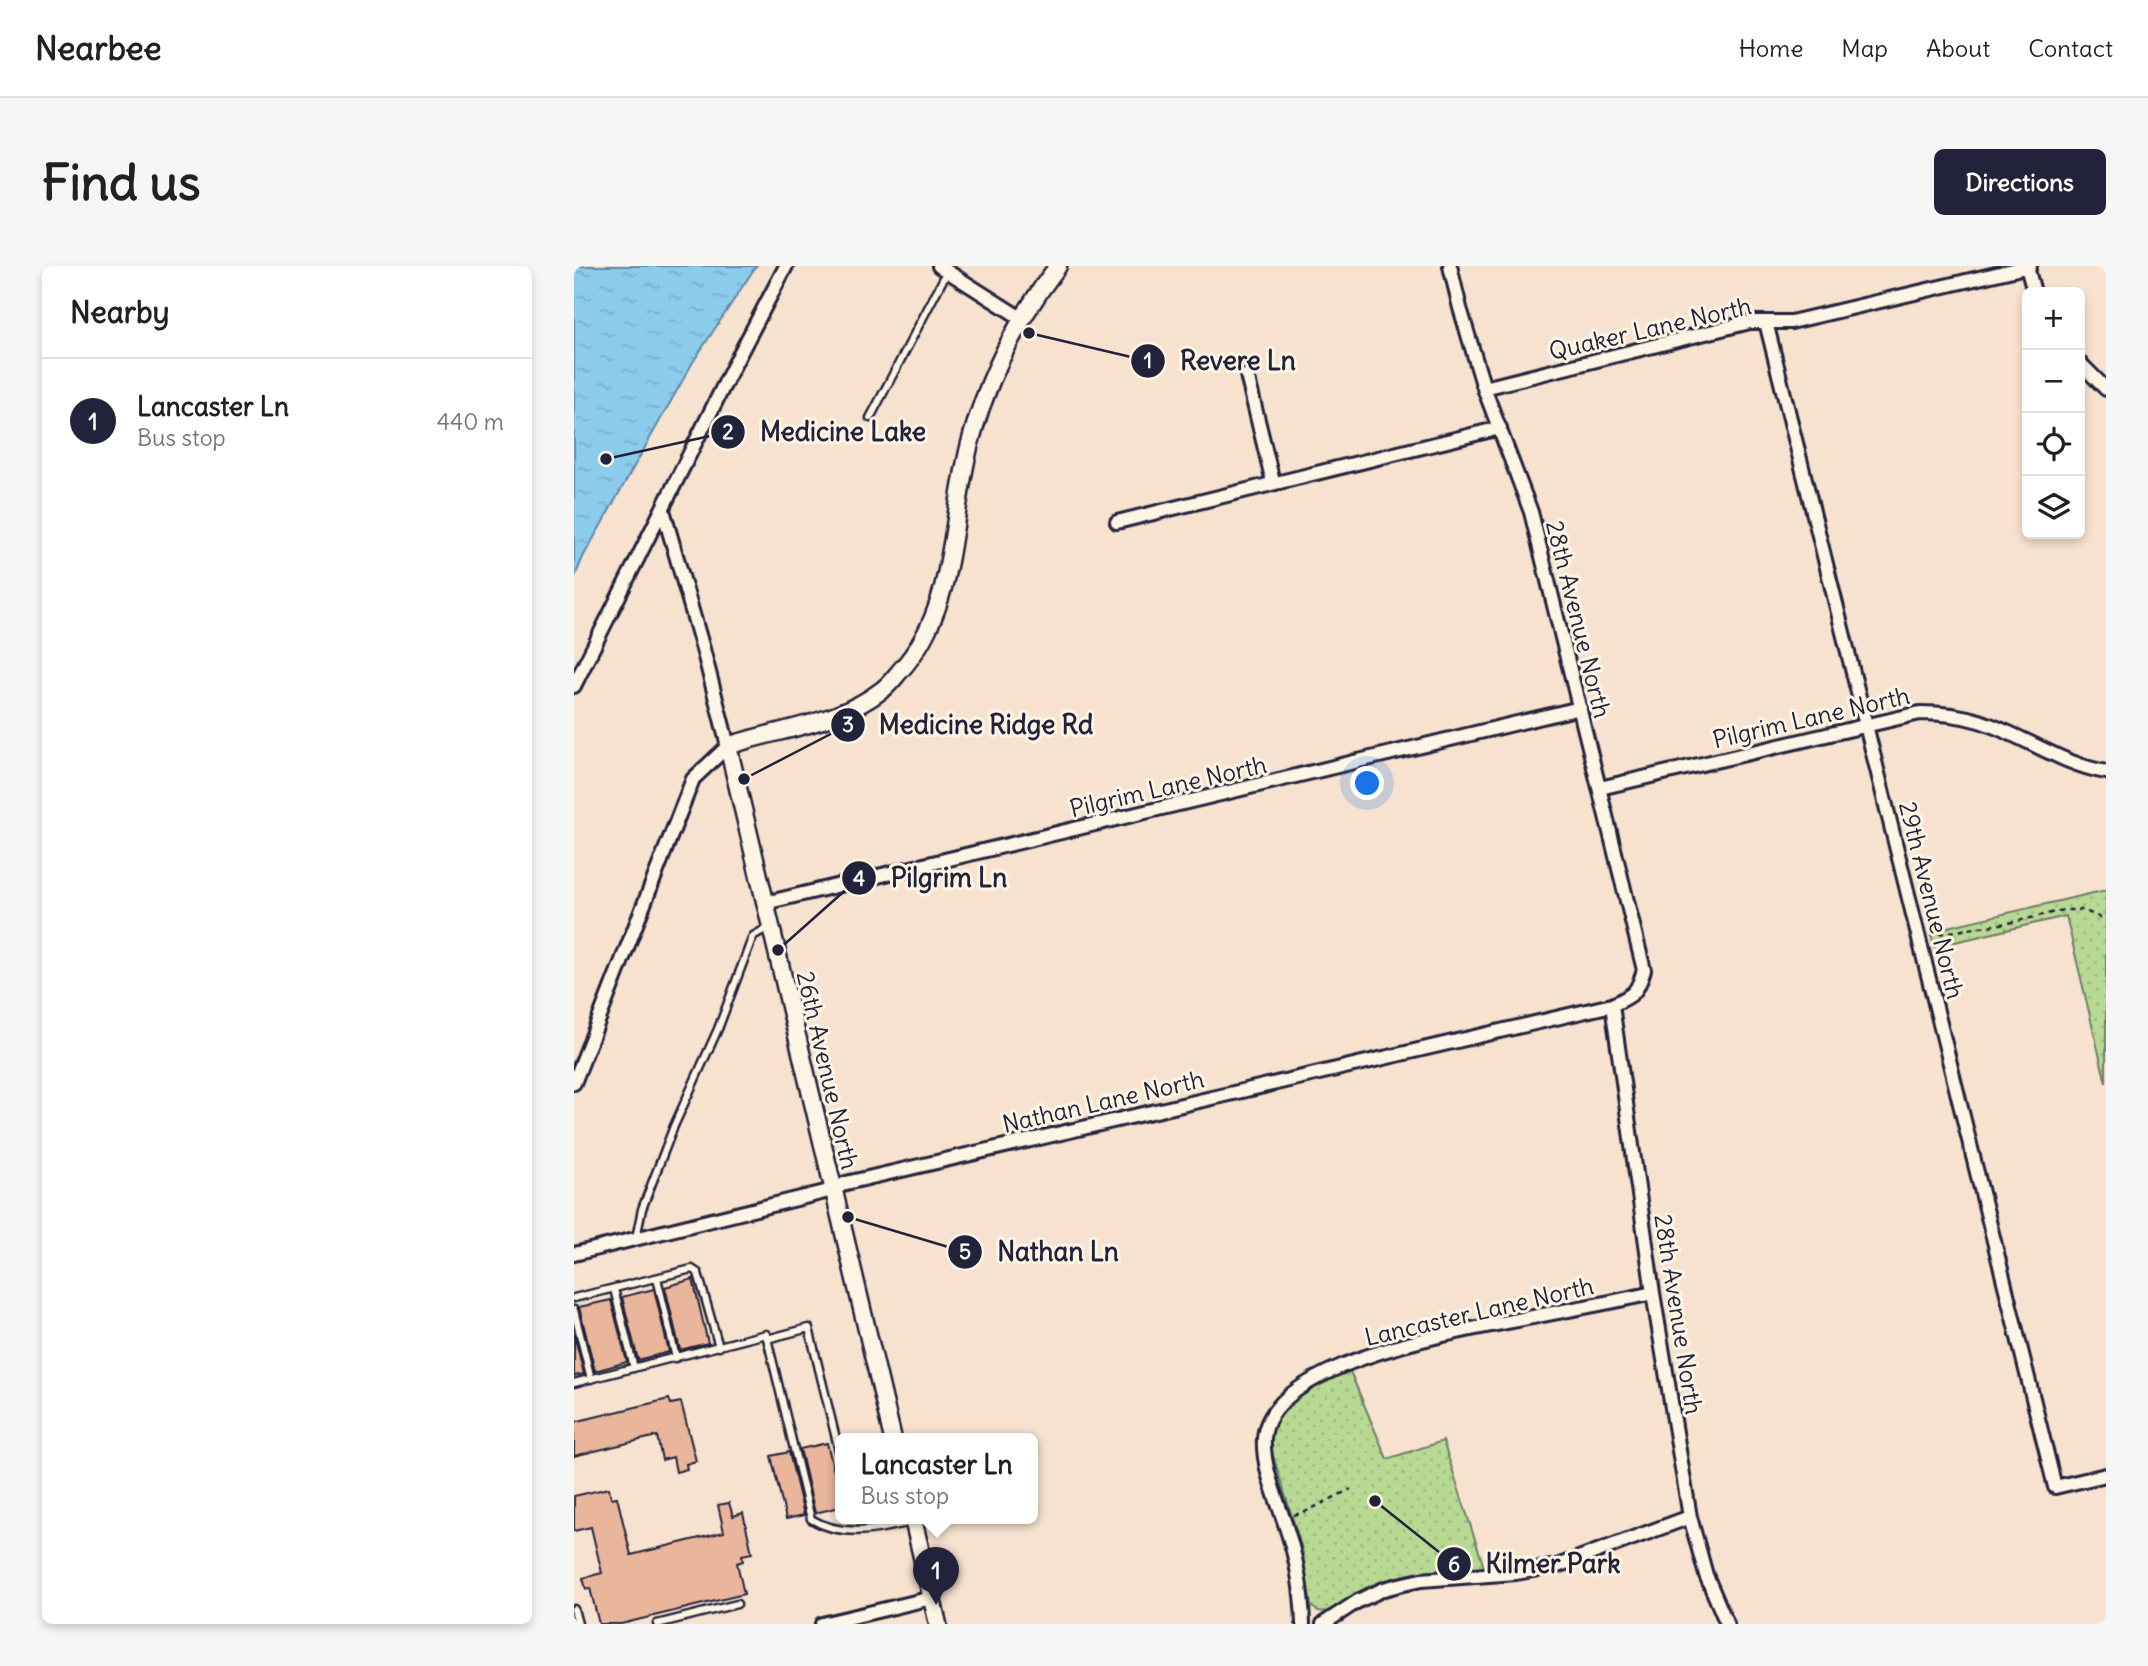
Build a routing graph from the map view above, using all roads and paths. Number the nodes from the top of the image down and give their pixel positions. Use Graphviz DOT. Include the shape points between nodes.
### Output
graph roads {
  1 [pos="786,266"];
  2 [pos="1058,266"];
  3 [pos="1450,266"];
  4 [pos="2029,266"];
  5 [pos="943,269"];
  6 [pos="2033,287"];
  7 [pos="1021,318"];
  8 [pos="1766,322"];
  9 [pos="2085,368"];
  10 [pos="1247,375"];
  11 [pos="1484,388"];
  12 [pos="2106,389"];
  13 [pos="870,418"];
  14 [pos="1500,428"];
  15 [pos="1273,482"];
  16 [pos="663,510"];
  17 [pos="1117,522"];
  18 [pos="574,686"];
  19 [pos="1580,708"];
  20 [pos="1867,724"];
  21 [pos="728,746"];
  22 [pos="2106,772"];
  23 [pos="1600,788"];
  24 [pos="765,904"];
  25 [pos="2106,920"];
  26 [pos="770,926"];
  27 [pos="1920,937"];
  28 [pos="1639,988"];
  29 [pos="1612,1005"];
  30 [pos="574,1083"];
  31 [pos="833,1190"];
  32 [pos="635,1239"];
  33 [pos="574,1254"];
  34 [pos="657,1278"];
  35 [pos="614,1289"];
  36 [pos="1653,1293"];
  37 [pos="574,1298"];
  38 [pos="574,1310"];
  39 [pos="767,1339"];
  40 [pos="719,1347"];
  41 [pos="677,1358"];
  42 [pos="634,1368"];
  43 [pos="590,1379"];
  44 [pos="574,1383"];
  45 [pos="892,1433"];
  46 [pos="835,1434"];
  47 [pos="2106,1475"];
  48 [pos="1351,1489"];
  49 [pos="1690,1517"];
  50 [pos="1284,1518"];
  51 [pos="901,1524"];
  52 [pos="914,1524"];
  53 [pos="932,1598"];
  54 [pos="737,1604"];
  55 [pos="574,1609"];
  56 [pos="578,1624"];
  57 [pos="657,1624"];
  58 [pos="821,1624"];
  59 [pos="938,1624"];
  60 [pos="1303,1624"];
  61 [pos="1323,1624"];
  62 [pos="1727,1624"];
  1 -- 16 [label="street"];
  2 -- 7 [label="street"];
  3 -- 11 [label="street, 28th Avenue North"];
  4 -- 6 [label="street"];
  4 -- 8 [label="street, Quaker Lane North" via="1791,322"];
  5 -- 7 [label="street"];
  5 -- 13 [label="lane"];
  7 -- 21 [label="street" via="971,438 938,607 908,663 884,689 836,717"];
  8 -- 11 [label="street, Quaker Lane North" via="1750,322"];
  8 -- 20 [label="street, 29th Avenue North"];
  9 -- 12 [label="street"];
  10 -- 15 [label="street"];
  11 -- 14 [label="street, 28th Avenue North"];
  14 -- 15 [label="street"];
  14 -- 19 [label="street, 28th Avenue North" via="1531,512"];
  15 -- 17 [label="street"];
  16 -- 18 [label="street"];
  16 -- 21 [label="street, 26th Avenue North"];
  19 -- 23 [label="street, 28th Avenue North"];
  19 -- 24 [label="street, Pilgrim Lane North"];
  20 -- 22 [label="street, Pilgrim Lane North" via="1920,713 1960,716"];
  20 -- 23 [label="street, Pilgrim Lane North"];
  20 -- 27 [label="street, 29th Avenue North"];
  21 -- 24 [label="street, 26th Avenue North"];
  21 -- 30 [label="street" via="693,779"];
  23 -- 28 [label="street, 28th Avenue North" via="1644,970"];
  24 -- 26 [label="street, 26th Avenue North"];
  25 -- 27 [label="path" via="2083,910 2063,910"];
  26 -- 31 [label="street, 26th Avenue North"];
  26 -- 32 [label="lane" via="753,936 719,1029 642,1209"];
  27 -- 47 [label="street, 29th Avenue North" via="2055,1488"];
  28 -- 29 [label="street, Nathan Lane North"];
  29 -- 31 [label="street, Nathan Lane North" via="846,1183"];
  29 -- 36 [label="street, 28th Avenue North"];
  31 -- 32 [label="street, Nathan Lane North"];
  31 -- 45 [label="street, 26th Avenue North"];
  32 -- 33 [label="street, Nathan Lane North"];
  34 -- 35 [label="lane"];
  34 -- 40 [label="lane" via="692,1269 698,1273"];
  34 -- 41 [label="lane"];
  35 -- 37 [label="lane"];
  35 -- 42 [label="lane"];
  36 -- 49 [label="street, 28th Avenue North"];
  36 -- 50 [label="street, Lancaster Lane North" via="1407,1343 1298,1388 1272,1413 1264,1436 1264,1457"];
  38 -- 43 [label="lane"];
  39 -- 40 [label="lane" via="766,1334"];
  39 -- 46 [label="lane" via="809,1328"];
  39 -- 51 [label="lane" via="811,1519 839,1531"];
  40 -- 41 [label="lane"];
  41 -- 42 [label="lane"];
  42 -- 43 [label="lane"];
  43 -- 44 [label="lane"];
  48 -- 50 [label="path"];
  49 -- 61 [label="street" via="1557,1566 1399,1585 1358,1601"];
  49 -- 62 [label="street, 28th Avenue North" via="1706,1575"];
  50 -- 60 [label="street" via="1296,1559"];
  52 -- 53 [label="street"];
  53 -- 58 [label="street"];
  53 -- 59 [label="street"];
  54 -- 57 [label="lane"];
  55 -- 56 [label="lane"];
}
